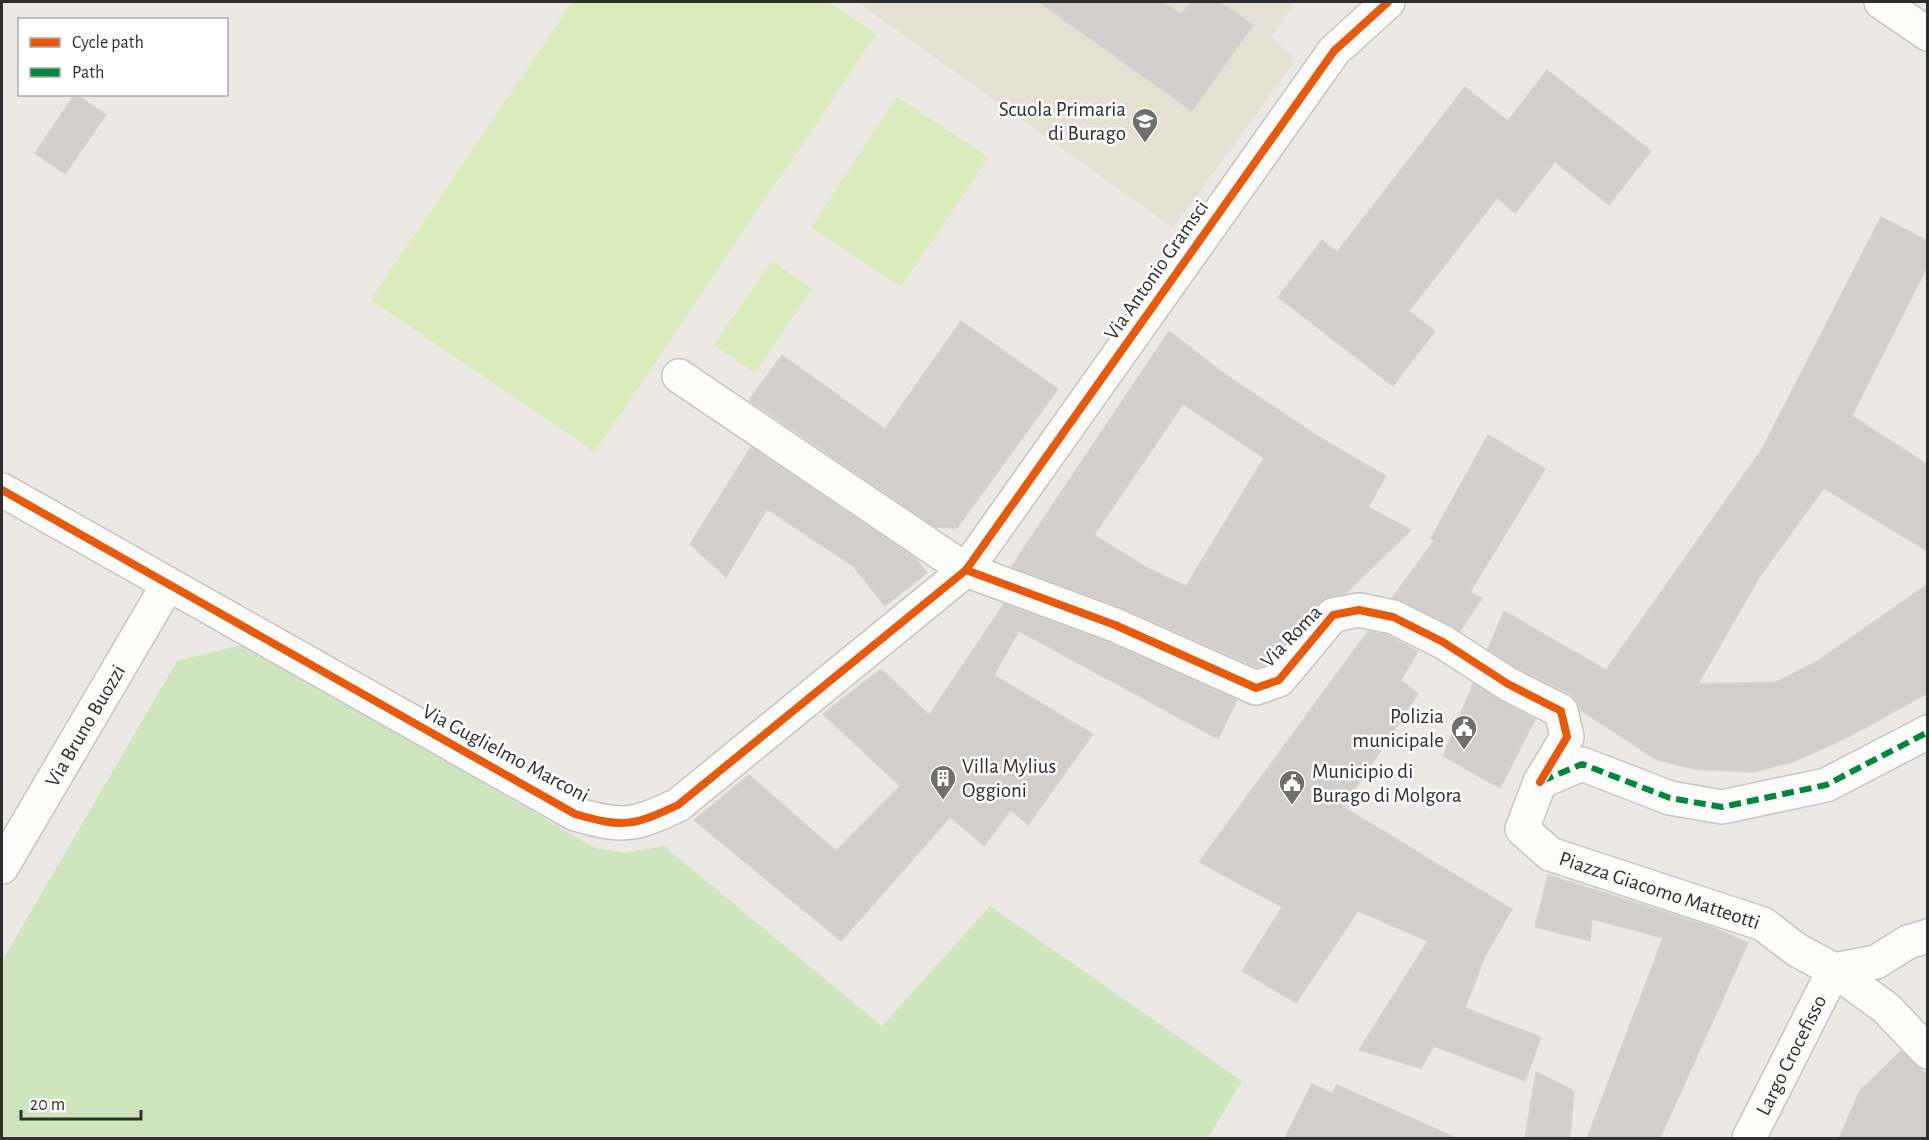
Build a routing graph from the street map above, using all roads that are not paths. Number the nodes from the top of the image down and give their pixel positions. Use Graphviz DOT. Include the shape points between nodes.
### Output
graph roads {
  1 [pos="1388,2"];
  2 [pos="1881,2"];
  3 [pos="1928,34"];
  4 [pos="680,376"];
  5 [pos="2,490"];
  6 [pos="966,570"];
  7 [pos="167,586"];
  8 [pos="1928,732"];
  9 [pos="1540,782"];
  10 [pos="2,867"];
  11 [pos="1928,936"];
  12 [pos="1834,970"];
  13 [pos="1928,1052"];
  14 [pos="1749,1138"];
  1 -- 6 [label="street, Via Antonio Gramsci" via="1334,51"];
  2 -- 3 [label="street"];
  4 -- 6 [label="street"];
  5 -- 7 [label="street, Via Guglielmo Marconi"];
  6 -- 7 [label="street, Via Guglielmo Marconi" via="678,805 644,820 610,824 575,814"];
  6 -- 9 [label="street, Via Roma" via="1115,625 1256,688 1280,680 1333,615 1359,610 1393,617 1561,711 1567,737"];
  7 -- 10 [label="street, Via Bruno Buozzi"];
  8 -- 9 [label="street" via="1826,785 1722,807 1670,798 1582,764"];
  9 -- 12 [label="street, Piazza Giacomo Matteotti" via="1522,829 1550,854 1763,924 1797,950"];
  11 -- 12 [label="street" via="1908,942 1876,962"];
  12 -- 13 [label="street" via="1886,1008"];
  12 -- 14 [label="street, Largo Crocefisso"];
}
